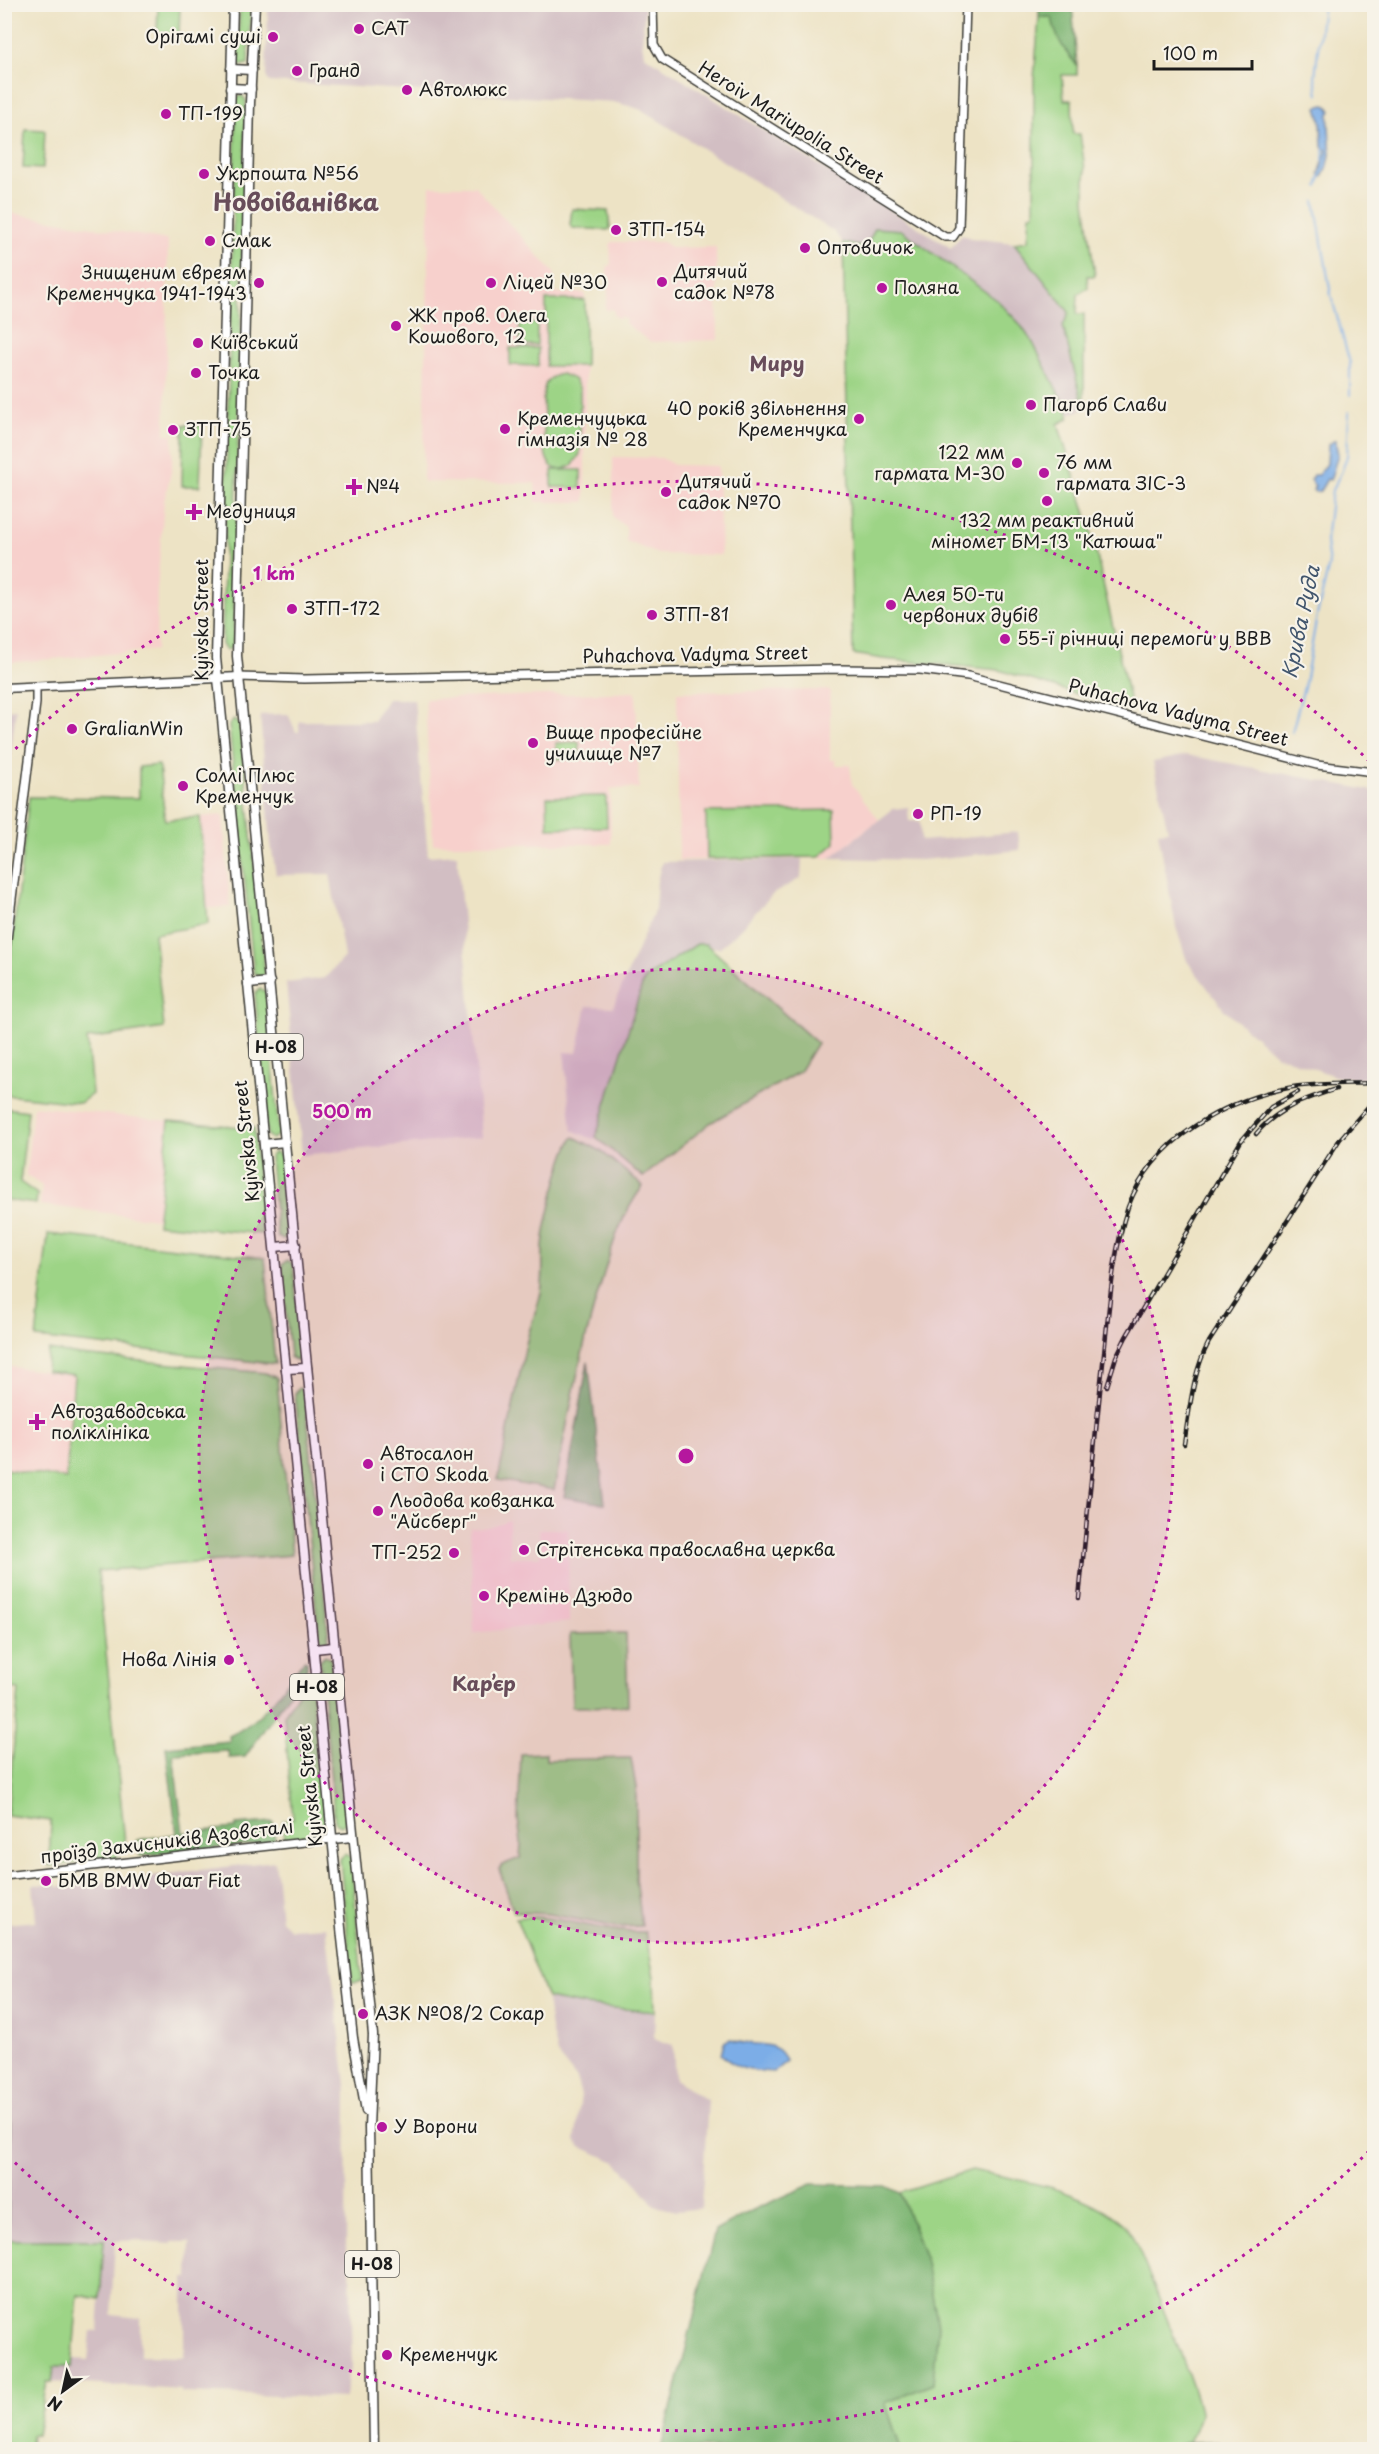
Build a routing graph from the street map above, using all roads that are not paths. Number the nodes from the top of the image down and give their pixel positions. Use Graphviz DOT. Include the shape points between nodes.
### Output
graph roads {
  1 [pos="233,4"];
  2 [pos="255,4"];
  3 [pos="653,4"];
  4 [pos="966,4"];
  5 [pos="231,69"];
  6 [pos="252,70"];
  7 [pos="230,88"];
  8 [pos="251,89"];
  9 [pos="217,677"];
  10 [pos="239,677"];
  11 [pos="36,686"];
  12 [pos="4,688"];
  13 [pos="1374,772"];
  14 [pos="4,964"];
  15 [pos="270,982"];
  16 [pos="248,984"];
  17 [pos="285,1142"];
  18 [pos="264,1144"];
  19 [pos="296,1245"];
  20 [pos="275,1247"];
  21 [pos="307,1368"];
  22 [pos="286,1369"];
  23 [pos="334,1647"];
  24 [pos="314,1649"];
  25 [pos="353,1837"];
  26 [pos="332,1839"];
  27 [pos="4,1876"];
  28 [pos="369,2127"];
  29 [pos="374,2450"];
  1 -- 5 [label="main road, Kyivska Street"];
  2 -- 6 [label="main road, Kyivska Street"];
  3 -- 4 [label="street, Heroiv Mariupolia Street" via="654,45 662,59 939,235 953,237 959,228 960,212"];
  5 -- 6 [label="main road"];
  5 -- 7 [label="main road, Kyivska Street"];
  6 -- 8 [label="main road, Kyivska Street"];
  7 -- 8 [label="main road"];
  7 -- 9 [label="main road, Kyivska Street"];
  8 -- 10 [label="main road, Kyivska Street"];
  9 -- 10 [label="main road, Puhachova Vadyma Street"];
  9 -- 11 [label="main road, Puhachova Vadyma Street"];
  9 -- 16 [label="main road, Kyivska Street / Н-08"];
  10 -- 13 [label="street, Puhachova Vadyma Street" via="929,671 986,680 1317,765"];
  10 -- 15 [label="main road, Kyivska Street / Н-08"];
  11 -- 12 [label="main road, Puhachova Vadyma Street"];
  11 -- 14 [label="street"];
  15 -- 16 [label="main road"];
  15 -- 17 [label="main road, Kyivska Street / Н-08"];
  16 -- 18 [label="main road, Kyivska Street / Н-08"];
  17 -- 18 [label="main road"];
  17 -- 19 [label="main road, Kyivska Street / Н-08"];
  18 -- 20 [label="main road, Kyivska Street / Н-08"];
  19 -- 20 [label="main road"];
  19 -- 21 [label="main road, Kyivska Street / Н-08"];
  20 -- 22 [label="main road, Kyivska Street / Н-08"];
  21 -- 22 [label="main road"];
  21 -- 23 [label="main road, Kyivska Street / Н-08"];
  22 -- 24 [label="main road, Kyivska Street / Н-08"];
  23 -- 24 [label="main road"];
  23 -- 25 [label="main road, Kyivska Street / Н-08"];
  24 -- 26 [label="main road, Kyivska Street / Н-08"];
  25 -- 26 [label="main road"];
  25 -- 28 [label="main road, Kyivska Street / Н-08" via="373,2035"];
  26 -- 27 [label="street, проїзд Захисників Азовсталі"];
  26 -- 28 [label="main road, Kyivska Street / Н-08" via="353,2038"];
  28 -- 29 [label="main road, Kyivska Street / Н-08"];
}
